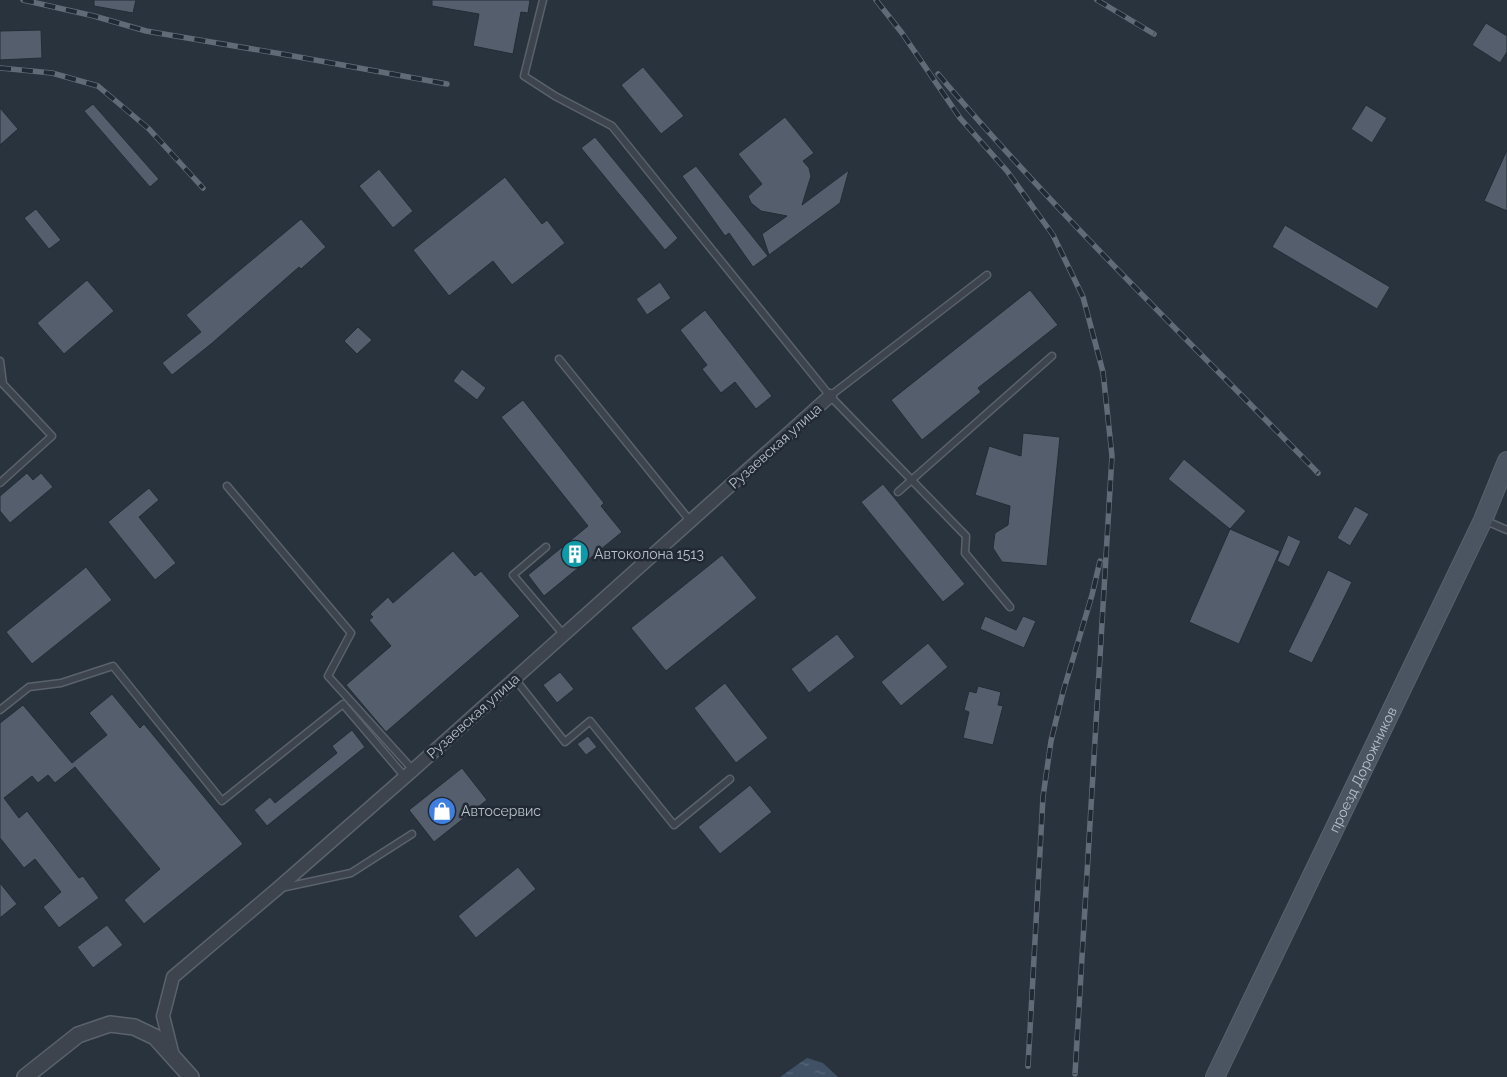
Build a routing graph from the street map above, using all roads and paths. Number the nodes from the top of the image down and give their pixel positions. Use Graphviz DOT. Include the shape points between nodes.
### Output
graph roads {
  1 [pos="543,0"];
  2 [pos="987,275"];
  3 [pos="1052,356"];
  4 [pos="559,359"];
  5 [pos="0,361"];
  6 [pos="830,396"];
  7 [pos="1507,461"];
  8 [pos="911,480"];
  9 [pos="0,483"];
  10 [pos="227,486"];
  11 [pos="898,492"];
  12 [pos="1483,520"];
  13 [pos="690,522"];
  14 [pos="1507,530"];
  15 [pos="546,547"];
  16 [pos="1010,608"];
  17 [pos="564,635"];
  18 [pos="515,679"];
  19 [pos="0,710"];
  20 [pos="409,774"];
  21 [pos="730,779"];
  22 [pos="412,834"];
  23 [pos="277,889"];
  24 [pos="173,1056"];
  25 [pos="25,1077"];
  26 [pos="191,1077"];
  27 [pos="1215,1077"];
  1 -- 6 [label="lane" via="524,76 612,126"];
  2 -- 6 [label="lane"];
  3 -- 8 [label="lane"];
  4 -- 13 [label="lane"];
  5 -- 9 [label="lane" via="3,384 52,436"];
  6 -- 8 [label="lane"];
  6 -- 13 [label="street, Рузаевская улица"];
  7 -- 12 [label="main road, проезд Дорожников"];
  8 -- 11 [label="lane"];
  8 -- 16 [label="lane" via="966,536 965,553"];
  10 -- 20 [label="lane" via="350,633 328,676"];
  12 -- 14 [label="lane"];
  12 -- 27 [label="main road, проезд Дорожников"];
  13 -- 17 [label="street, Рузаевская улица"];
  15 -- 17 [label="lane" via="513,575"];
  17 -- 18 [label="street, Рузаевская улица"];
  18 -- 20 [label="street, Рузаевская улица"];
  18 -- 21 [label="lane" via="565,742 590,721 674,824"];
  19 -- 20 [label="lane" via="29,687 61,683 113,666 222,801 343,704"];
  20 -- 23 [label="street, Рузаевская улица"];
  22 -- 23 [label="lane" via="351,873"];
  23 -- 24 [label="street, Рузаевская улица" via="173,977 163,1016"];
  24 -- 25 [label="street" via="155,1037 134,1026 110,1024 78,1035"];
  24 -- 26 [label="street"];
}
